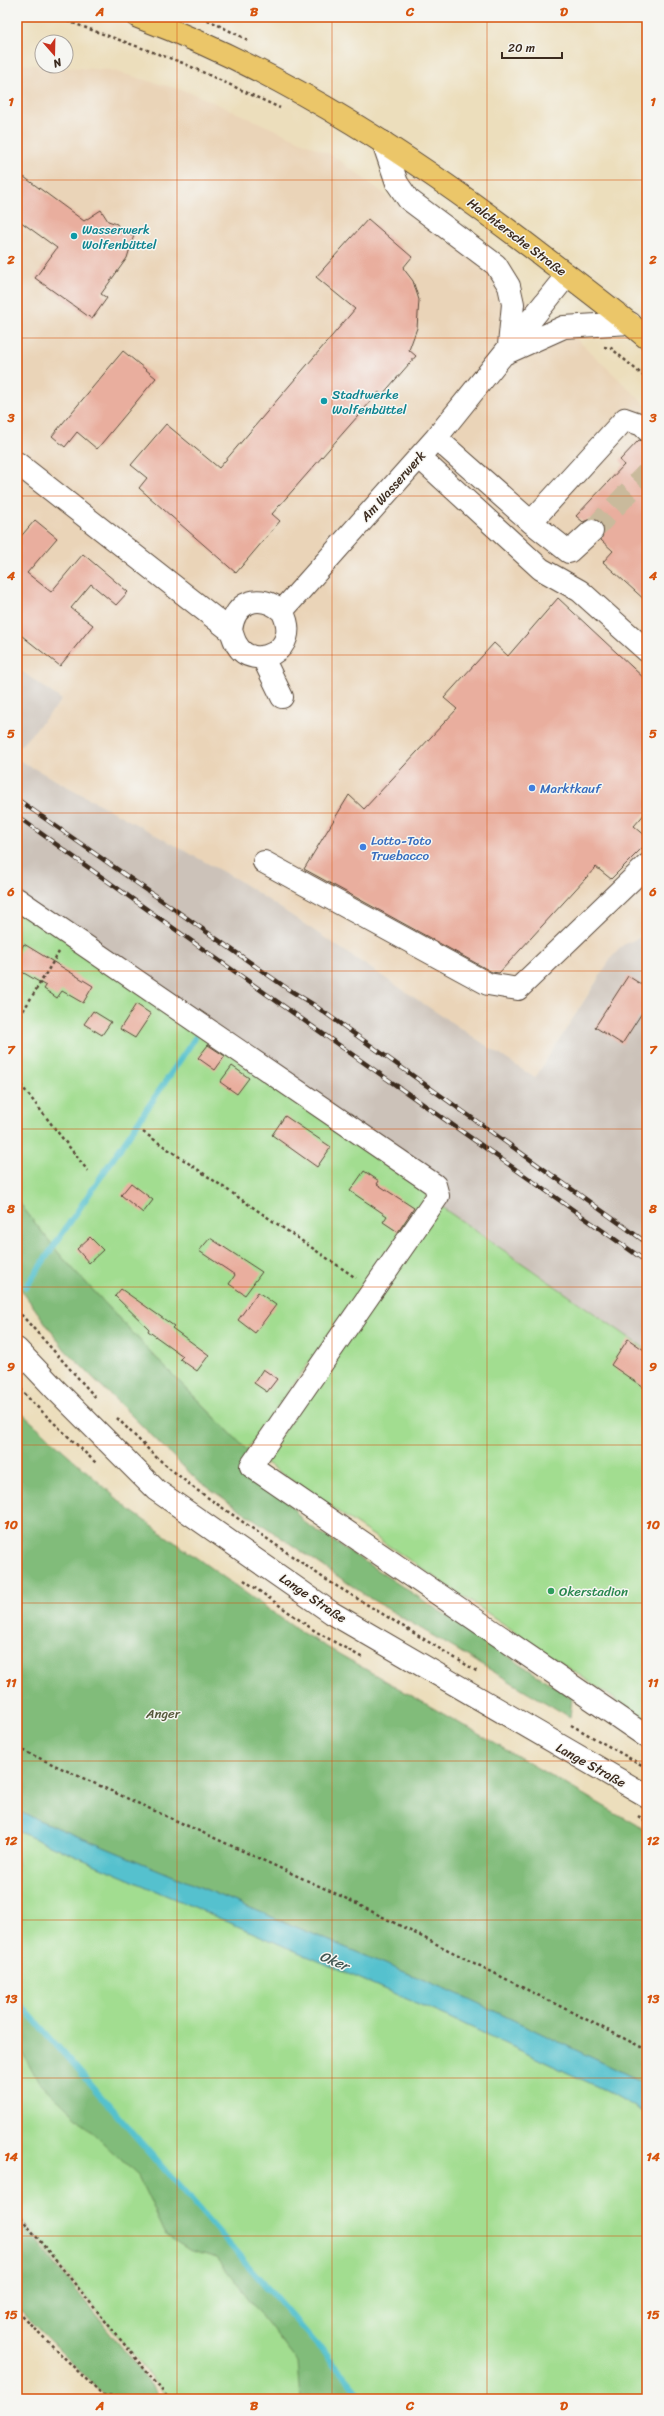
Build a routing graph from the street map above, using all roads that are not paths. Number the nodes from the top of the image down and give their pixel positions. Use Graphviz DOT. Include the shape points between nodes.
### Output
graph roads {
  1 [pos="138,17"];
  2 [pos="383,142"];
  3 [pos="567,275"];
  4 [pos="630,323"];
  5 [pos="647,338"];
  6 [pos="504,351"];
  7 [pos="647,430"];
  8 [pos="436,438"];
  9 [pos="419,457"];
  10 [pos="17,463"];
  11 [pos="531,522"];
  12 [pos="592,531"];
  13 [pos="282,611"];
  14 [pos="231,631"];
  15 [pos="647,651"];
  16 [pos="263,658"];
  17 [pos="282,697"];
  18 [pos="264,862"];
  19 [pos="647,865"];
  20 [pos="17,899"];
  21 [pos="17,1349"];
  22 [pos="647,1737"];
  23 [pos="647,1796"];
  1 -- 2 [label="main road, Halchtersche Straße" via="241,60"];
  2 -- 3 [label="main road, Halchtersche Straße" via="476,205"];
  2 -- 6 [label="street" via="397,182 408,199 496,265 509,286 513,304"];
  3 -- 4 [label="main road, Halchtersche Straße"];
  3 -- 6 [label="street, Am Wasserwerk"];
  4 -- 5 [label="main road, Halchtersche Straße"];
  4 -- 6 [label="street, Am Wasserwerk" via="564,327"];
  6 -- 8 [label="street, Am Wasserwerk"];
  7 -- 11 [label="street" via="642,425 625,419"];
  8 -- 9 [label="street, Am Wasserwerk"];
  8 -- 11 [label="street"];
  9 -- 13 [label="street, Am Wasserwerk"];
  9 -- 15 [label="street" via="541,569 580,590"];
  10 -- 14 [label="street"];
  11 -- 12 [label="street" via="569,552"];
  13 -- 14 [label="street" via="273,603 263,600 251,601 240,608 232,621"];
  13 -- 16 [label="street" via="288,620 286,642 280,649"];
  14 -- 16 [label="street" via="237,646 248,656"];
  16 -- 17 [label="street"];
  18 -- 19 [label="street" via="488,984 518,989"];
  20 -- 22 [label="street" via="435,1185 438,1196 251,1466"];
  21 -- 23 [label="street, Lange Straße" via="156,1490 332,1613"];
}
